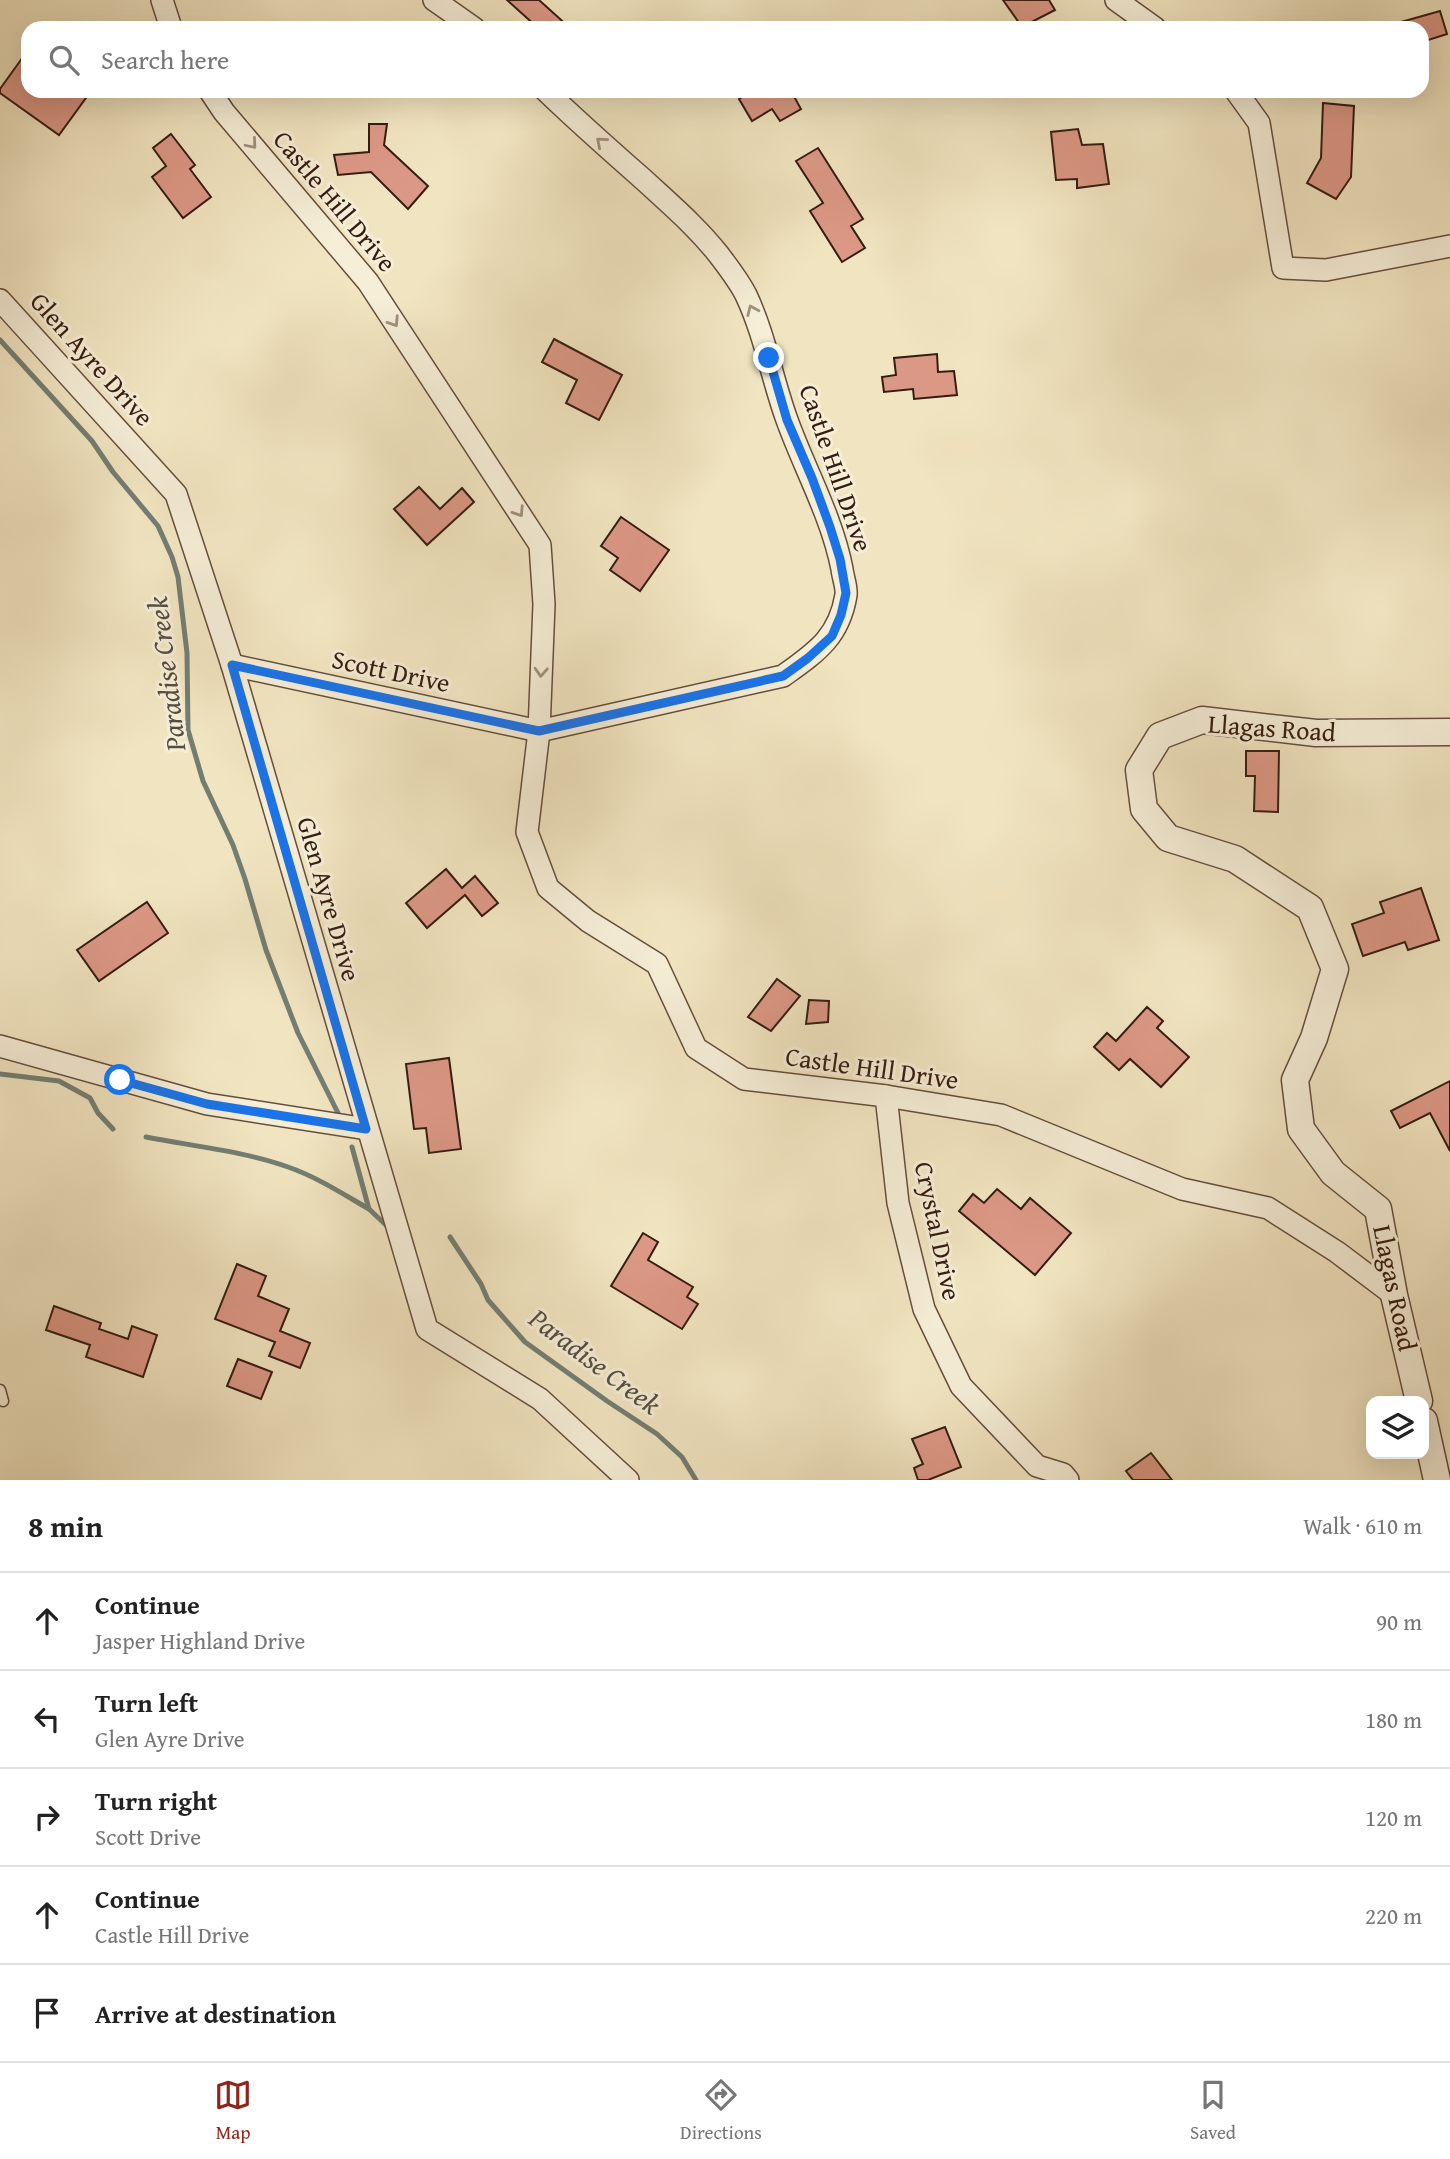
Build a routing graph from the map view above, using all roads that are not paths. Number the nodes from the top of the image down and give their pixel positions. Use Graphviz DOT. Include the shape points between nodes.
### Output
graph roads {
  1 [pos="162,0"];
  2 [pos="434,0"];
  3 [pos="1116,0"];
  4 [pos="169,21"];
  5 [pos="464,21"];
  6 [pos="1145,21"];
  7 [pos="215,98"];
  8 [pos="553,98"];
  9 [pos="1241,98"];
  10 [pos="1450,246"];
  11 [pos="0,300"];
  12 [pos="232,665"];
  13 [pos="539,731"];
  14 [pos="1450,732"];
  15 [pos="0,1046"];
  16 [pos="886,1096"];
  17 [pos="366,1129"];
  18 [pos="1394,1294"];
  19 [pos="1418,1396"];
  20 [pos="1429,1444"];
  21 [pos="1038,1473"];
  22 [pos="628,1480"];
  23 [pos="1068,1480"];
  24 [pos="1437,1480"];
  1 -- 4 [label="street"];
  2 -- 5 [label="street"];
  3 -- 6 [label="street"];
  7 -- 13 [label="street, Castle Hill Drive, one-way" via="368,282 540,545 544,604"];
  13 -- 8 [label="street, Castle Hill Drive, one-way" via="783,676 832,636 846,593 830,527 787,420 760,328 744,292 690,221"];
  9 -- 10 [label="street" via="1259,123 1283,268 1326,270"];
  11 -- 12 [label="street, Glen Ayre Drive" via="176,494"];
  12 -- 13 [label="street, Scott Drive"];
  12 -- 17 [label="street, Glen Ayre Drive"];
  13 -- 16 [label="street, Castle Hill Drive" via="527,832 548,888 588,921 657,964 696,1048 744,1079"];
  14 -- 18 [label="street, Llagas Road" via="1316,733 1202,720 1160,736 1139,770 1144,809 1168,838 1235,859 1310,908 1335,969 1314,1038 1295,1080 1301,1129 1333,1173 1378,1209"];
  15 -- 17 [label="street" via="207,1104"];
  16 -- 18 [label="street, Castle Hill Drive" via="1001,1115 1182,1189 1268,1208"];
  16 -- 21 [label="street, Crystal Drive" via="898,1203 924,1309 961,1386"];
  17 -- 22 [label="street, Glen Ayre Drive" via="426,1329 540,1399"];
  18 -- 19 [label="street, Llagas Road"];
  20 -- 24 [label="street"];
  21 -- 23 [label="street, Crystal Drive" via="1063,1474"];
}
